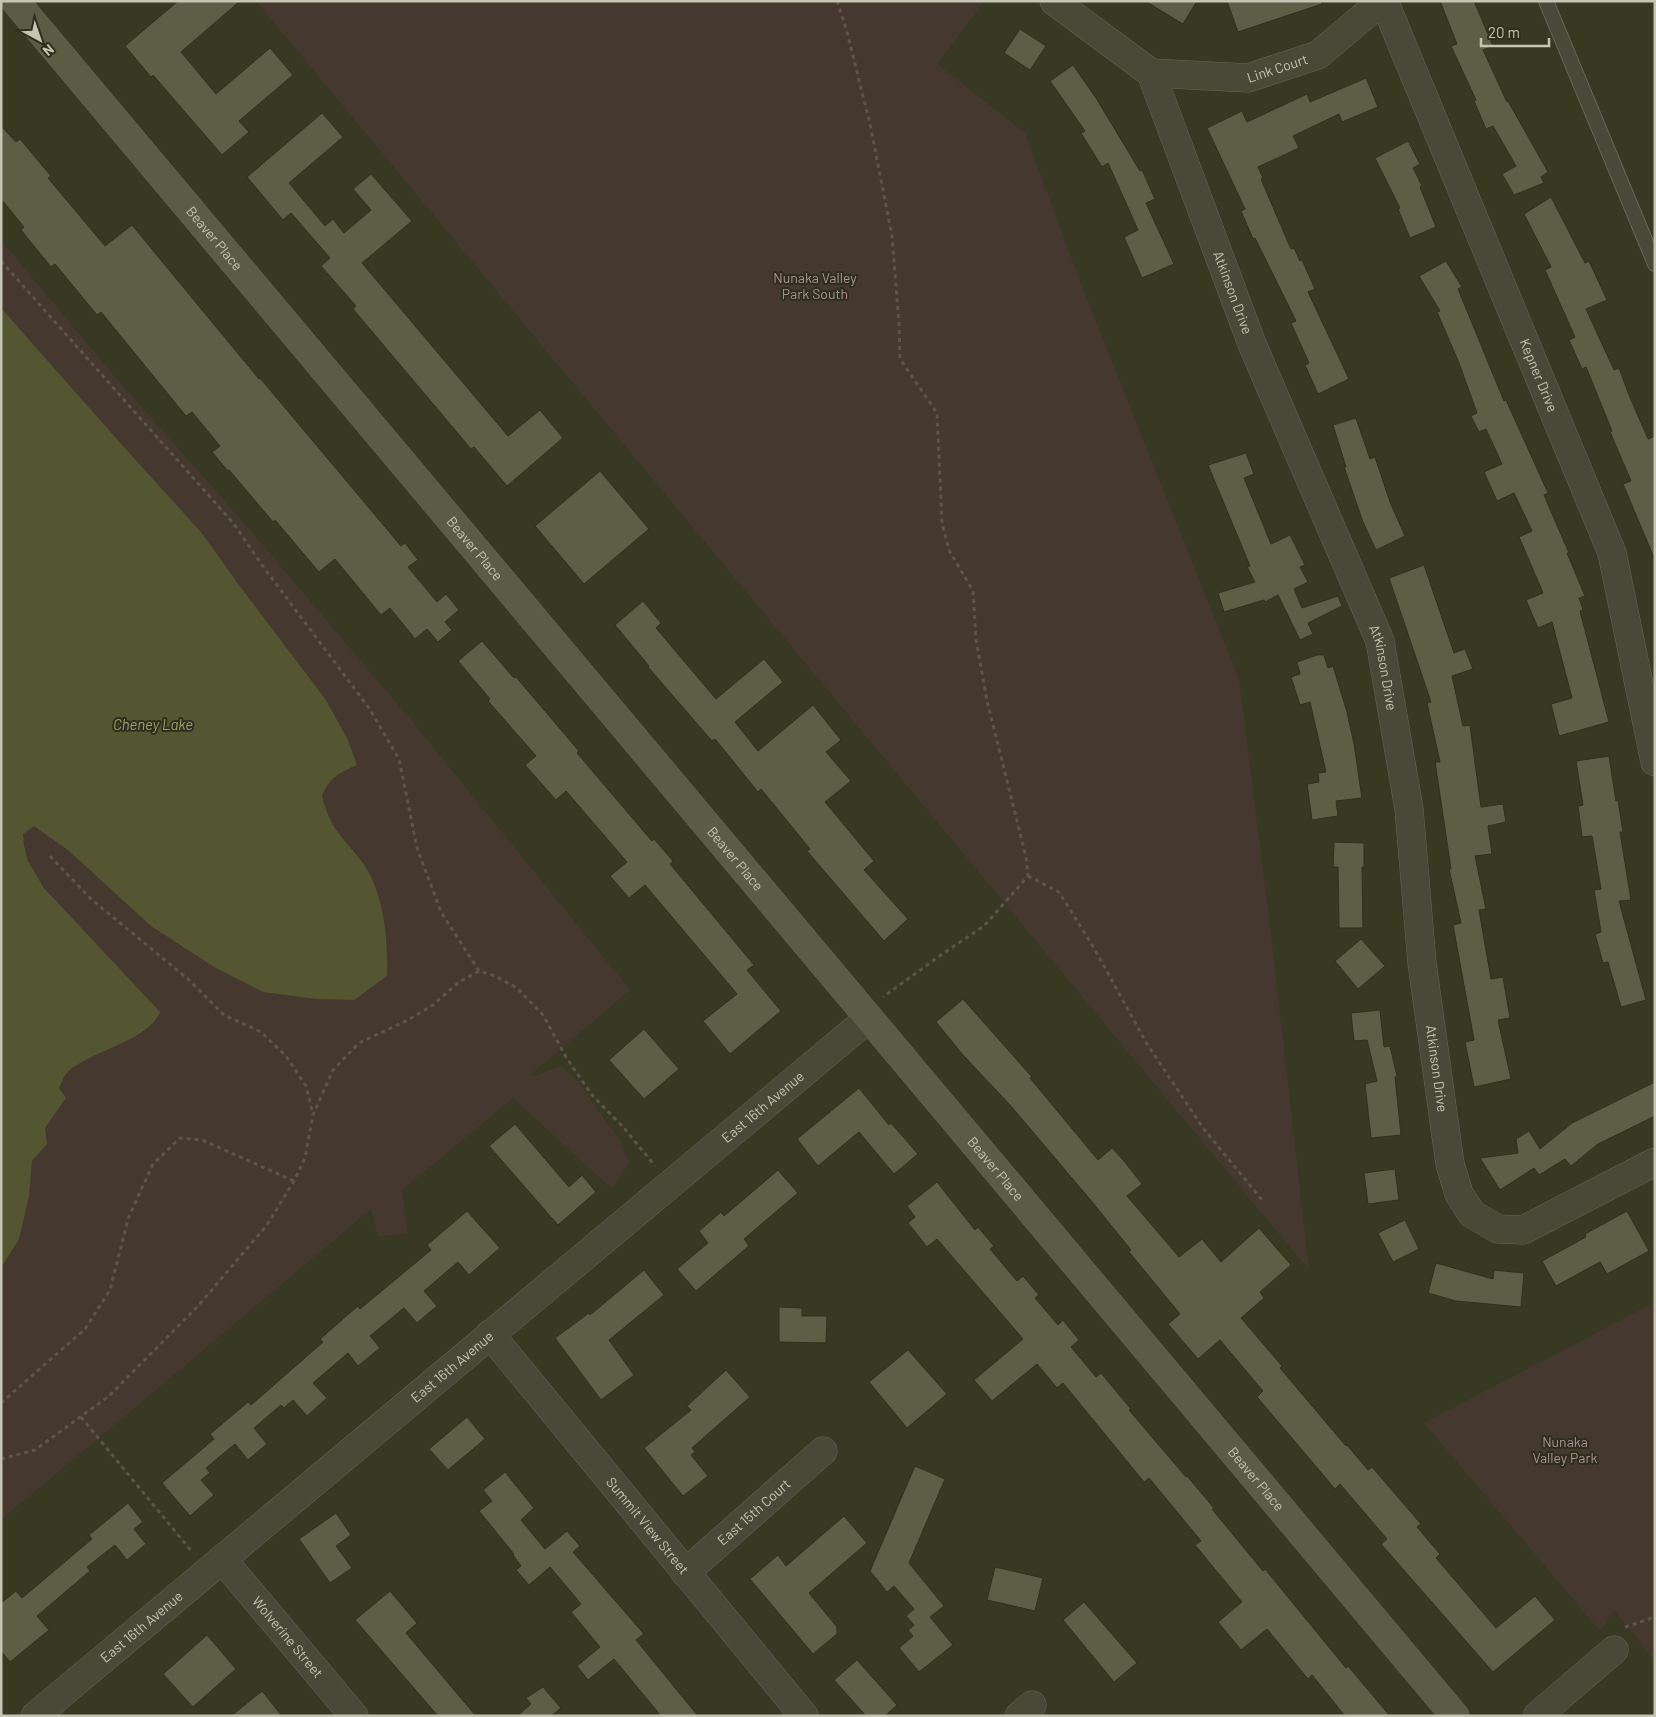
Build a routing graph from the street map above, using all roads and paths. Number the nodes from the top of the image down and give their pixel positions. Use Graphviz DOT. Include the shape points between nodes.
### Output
graph roads {
  1 [pos="15,1"];
  2 [pos="836,1"];
  3 [pos="1054,1"];
  4 [pos="1383,1"];
  5 [pos="1546,1"];
  6 [pos="1151,74"];
  7 [pos="1,261"];
  8 [pos="1655,264"];
  9 [pos="1655,762"];
  10 [pos="50,856"];
  11 [pos="1028,876"];
  12 [pos="480,971"];
  13 [pos="869,1018"];
  14 [pos="314,1115"];
  15 [pos="1655,1162"];
  16 [pos="294,1181"];
  17 [pos="670,1184"];
  18 [pos="1263,1201"];
  19 [pos="490,1334"];
  20 [pos="1,1403"];
  21 [pos="81,1416"];
  22 [pos="823,1450"];
  23 [pos="1,1459"];
  24 [pos="215,1565"];
  25 [pos="685,1573"];
  26 [pos="1614,1650"];
  27 [pos="35,1716"];
  28 [pos="354,1716"];
  29 [pos="804,1716"];
  30 [pos="1455,1716"];
  31 [pos="1537,1716"];
  1 -- 13 [label="street, Beaver Place"];
  2 -- 11 [label="path" via="870,124 892,236 900,359 937,413 942,523 949,550 973,592 976,640 986,700"];
  3 -- 6 [label="street"];
  4 -- 6 [label="street, Link Court" via="1318,55 1248,78"];
  4 -- 9 [label="street, Kepner Drive" via="1612,553"];
  5 -- 8 [label="lane"];
  6 -- 15 [label="street, Atkinson Drive" via="1252,344 1380,640 1410,808 1422,963 1450,1164 1459,1194 1472,1214 1498,1229 1523,1230"];
  7 -- 12 [label="path" via="234,524 369,708 399,759 417,848 440,912"];
  10 -- 14 [label="path" via="91,899 188,979 224,1015 261,1032 286,1056 306,1086"];
  11 -- 13 [label="path" via="984,926 884,996"];
  11 -- 18 [label="path" via="1059,892 1147,1044 1203,1128"];
  12 -- 14 [label="path" via="459,982 433,1006 359,1043 333,1070"];
  12 -- 17 [label="path" via="517,988 543,1015 591,1094"];
  13 -- 17 [label="street, East 16th Avenue"];
  13 -- 30 [label="street, Beaver Place"];
  14 -- 16 [label="path" via="305,1158"];
  16 -- 20 [label="path" via="202,1140 180,1138 153,1164 129,1216 110,1290 85,1329"];
  16 -- 21 [label="path" via="267,1225 198,1306 109,1396"];
  17 -- 19 [label="street, East 16th Avenue"];
  19 -- 24 [label="street, East 16th Avenue"];
  19 -- 25 [label="street, Summit View Street"];
  21 -- 23 [label="path" via="36,1450"];
  21 -- 24 [label="path"];
  22 -- 25 [label="street, East 15th Court"];
  24 -- 27 [label="street, East 16th Avenue"];
  24 -- 28 [label="street, Wolverine Street"];
  25 -- 29 [label="street, Summit View Street"];
  26 -- 31 [label="street"];
}
